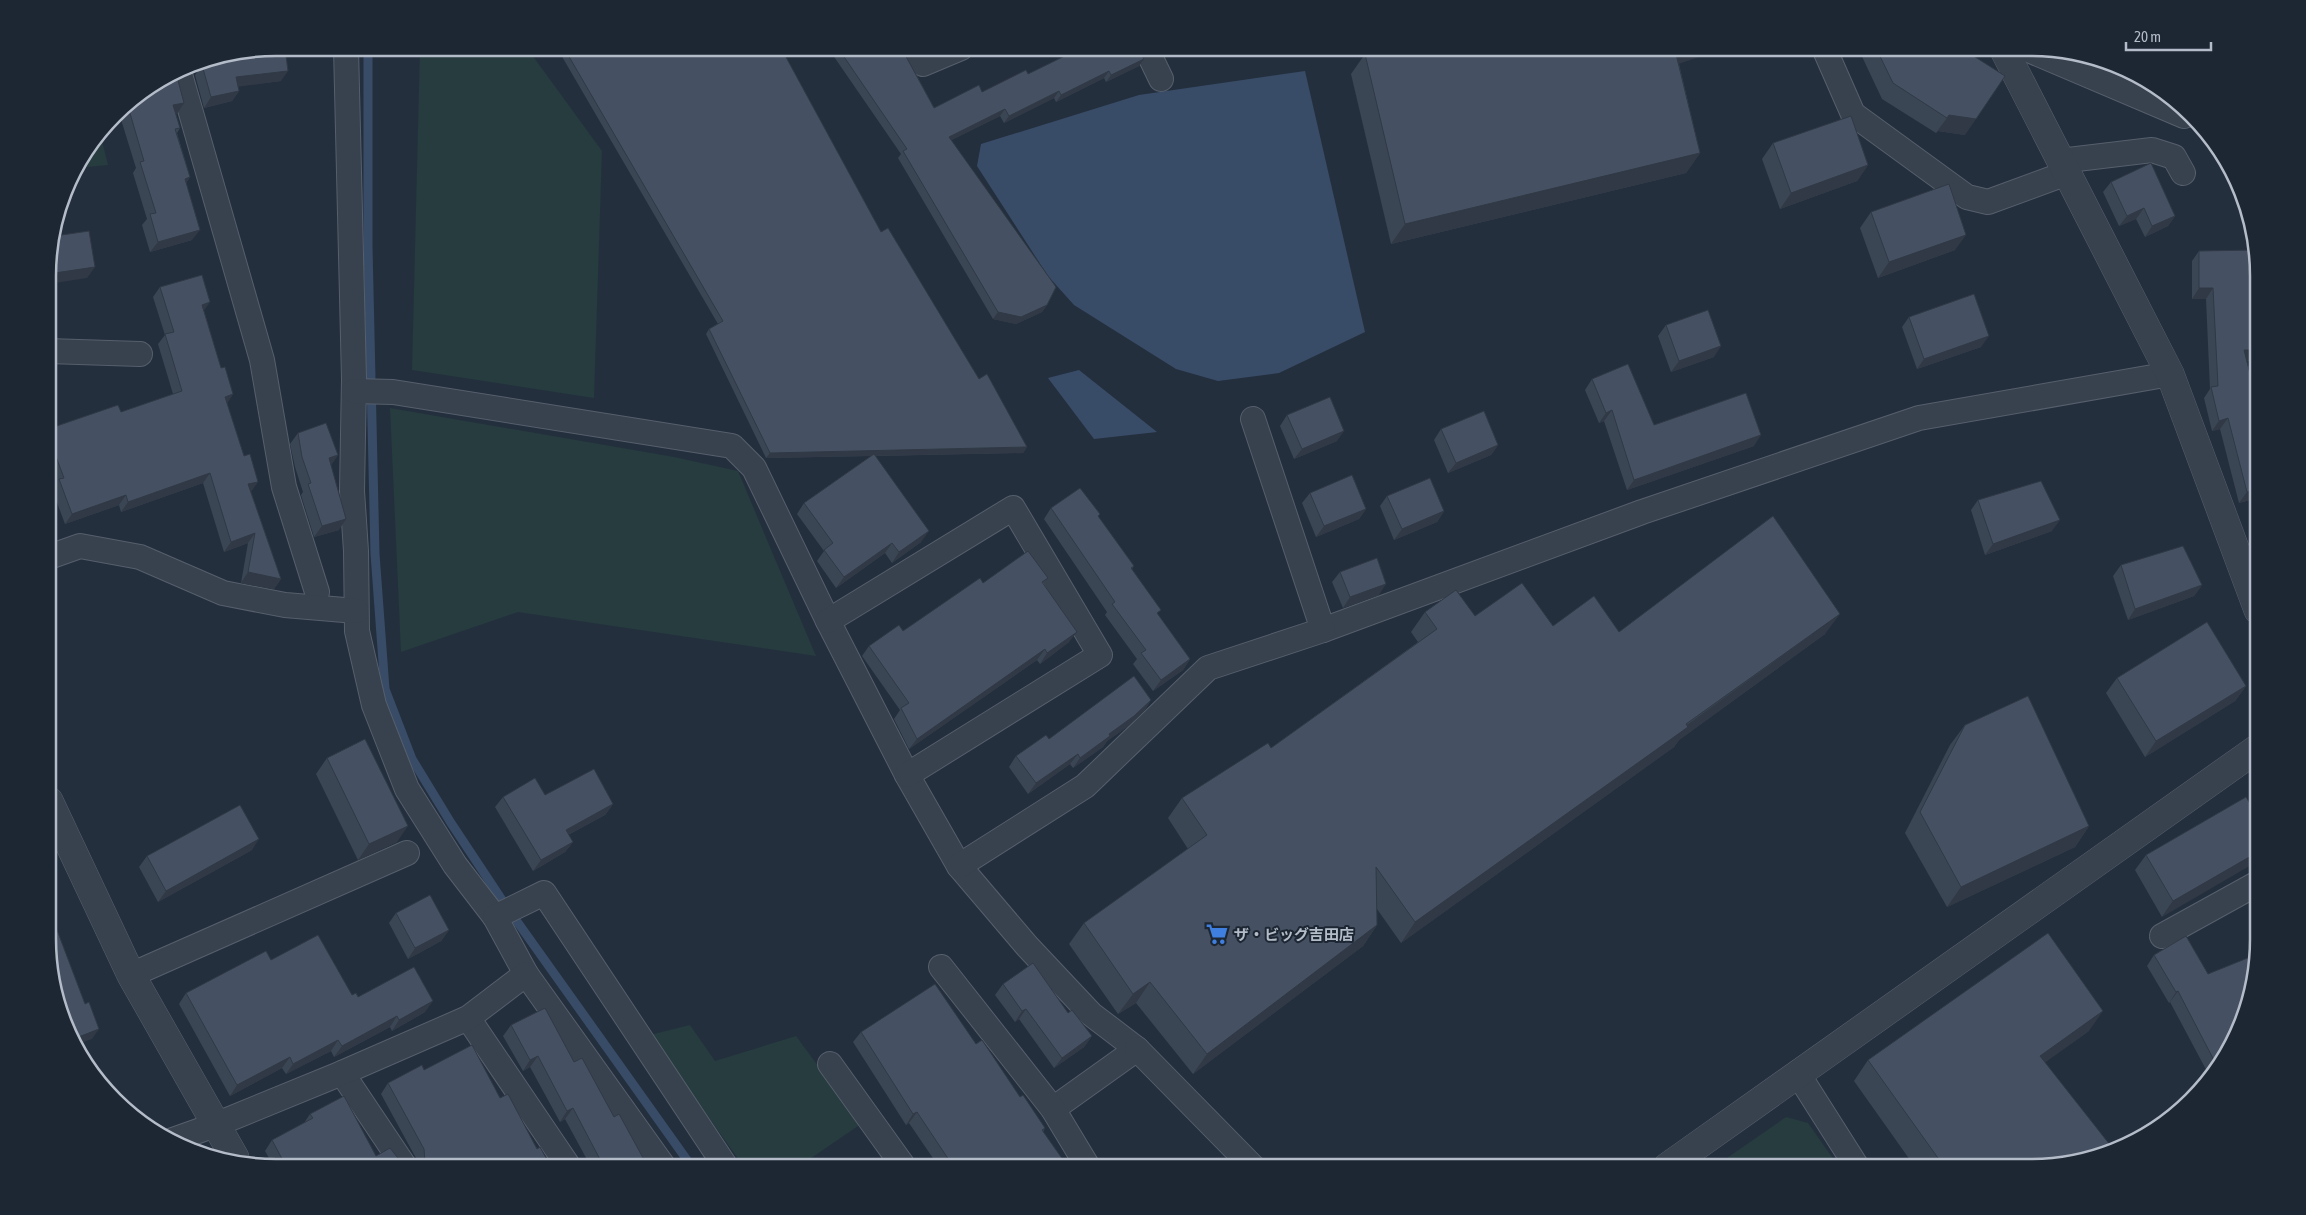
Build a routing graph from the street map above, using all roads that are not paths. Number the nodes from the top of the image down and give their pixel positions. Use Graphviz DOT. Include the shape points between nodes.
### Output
graph roads {
  1 [pos="346,56"];
  2 [pos="919,56"];
  3 [pos="942,56"];
  4 [pos="1150,56"];
  5 [pos="1828,56"];
  6 [pos="2006,56"];
  7 [pos="2045,57"];
  8 [pos="181,78"];
  9 [pos="1161,79"];
  10 [pos="2177,113"];
  11 [pos="2063,167"];
  12 [pos="2183,173"];
  13 [pos="56,351"];
  14 [pos="140,354"];
  15 [pos="2170,374"];
  16 [pos="358,392"];
  17 [pos="1254,419"];
  18 [pos="56,555"];
  19 [pos="2250,589"];
  20 [pos="317,592"];
  21 [pos="356,611"];
  22 [pos="828,621"];
  23 [pos="1323,630"];
  24 [pos="2250,754"];
  25 [pos="907,775"];
  26 [pos="56,816"];
  27 [pos="407,854"];
  28 [pos="959,866"];
  29 [pos="2250,887"];
  30 [pos="496,917"];
  31 [pos="2162,936"];
  32 [pos="941,967"];
  33 [pos="526,974"];
  34 [pos="131,975"];
  35 [pos="468,1018"];
  36 [pos="1137,1049"];
  37 [pos="830,1064"];
  38 [pos="342,1074"];
  39 [pos="1798,1074"];
  40 [pos="1053,1109"];
  41 [pos="215,1125"];
  42 [pos="181,1137"];
  43 [pos="233,1155"];
  44 [pos="399,1159"];
  45 [pos="564,1159"];
  46 [pos="658,1159"];
  47 [pos="721,1159"];
  48 [pos="898,1159"];
  49 [pos="1083,1159"];
  50 [pos="1245,1159"];
  51 [pos="1678,1159"];
  52 [pos="1853,1159"];
  1 -- 16 [label="street"];
  2 -- 3 [label="street" via="923,64"];
  4 -- 9 [label="street"];
  5 -- 11 [label="street" via="1853,114 1967,197 1988,202"];
  6 -- 11 [label="street"];
  7 -- 10 [label="street"];
  8 -- 20 [label="street" via="262,360 284,487"];
  11 -- 12 [label="street" via="2152,150 2174,157"];
  11 -- 15 [label="street"];
  13 -- 14 [label="street"];
  15 -- 19 [label="street"];
  15 -- 23 [label="street" via="1919,418 1642,512"];
  16 -- 21 [label="street" via="352,492"];
  16 -- 22 [label="street" via="393,392 732,446 754,468"];
  17 -- 23 [label="street"];
  18 -- 21 [label="street" via="80,546 140,557 224,593 285,605"];
  21 -- 30 [label="street" via="357,631 374,705 407,789 455,865"];
  22 -- 25 [label="street"];
  22 -- 25 [label="street" via="1013,508 1100,655"];
  23 -- 28 [label="street" via="1208,668 1085,786"];
  24 -- 39 [label="street"];
  25 -- 28 [label="street"];
  26 -- 34 [label="street"];
  27 -- 34 [label="street"];
  28 -- 36 [label="street" via="1027,946 1091,1014"];
  29 -- 31 [label="street"];
  30 -- 33 [label="street"];
  30 -- 47 [label="street" via="544,893"];
  32 -- 40 [label="street"];
  33 -- 35 [label="street"];
  33 -- 46 [label="street"];
  34 -- 41 [label="street"];
  35 -- 38 [label="street"];
  35 -- 45 [label="street"];
  36 -- 40 [label="street"];
  36 -- 50 [label="street"];
  37 -- 48 [label="street"];
  38 -- 41 [label="street"];
  38 -- 44 [label="street"];
  39 -- 51 [label="street"];
  39 -- 52 [label="street"];
  40 -- 49 [label="street"];
  41 -- 42 [label="street"];
  41 -- 43 [label="street"];
}
